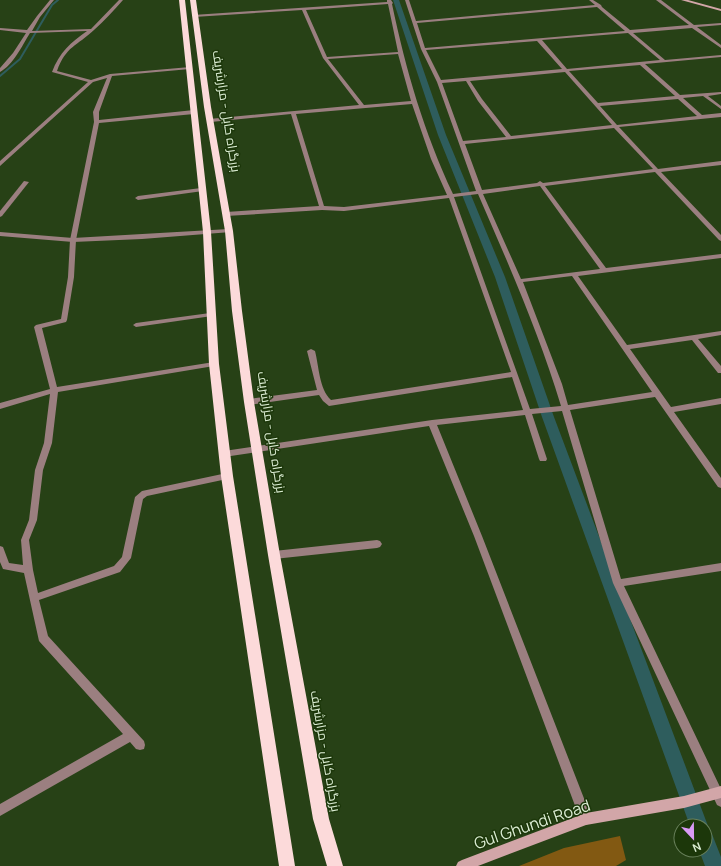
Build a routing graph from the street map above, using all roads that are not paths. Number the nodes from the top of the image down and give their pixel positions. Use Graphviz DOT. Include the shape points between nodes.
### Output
graph roads {
  1 [pos="52,0"];
  2 [pos="121,0"];
  3 [pos="182,0"];
  4 [pos="193,0"];
  5 [pos="407,0"];
  6 [pos="591,0"];
  7 [pos="658,0"];
  8 [pos="683,0"];
  9 [pos="390,2"];
  10 [pos="600,6"];
  11 [pos="304,9"];
  12 [pos="721,10"];
  13 [pos="194,16"];
  14 [pos="414,22"];
  15 [pos="721,24"];
  16 [pos="693,26"];
  17 [pos="0,29"];
  18 [pos="92,30"];
  19 [pos="34,32"];
  20 [pos="630,32"];
  21 [pos="538,39"];
  22 [pos="721,47"];
  23 [pos="423,49"];
  24 [pos="400,53"];
  25 [pos="721,56"];
  26 [pos="325,58"];
  27 [pos="664,61"];
  28 [pos="642,64"];
  29 [pos="190,68"];
  30 [pos="0,71"];
  31 [pos="566,71"];
  32 [pos="110,76"];
  33 [pos="467,79"];
  34 [pos="91,80"];
  35 [pos="439,82"];
  36 [pos="721,93"];
  37 [pos="704,95"];
  38 [pos="681,98"];
  39 [pos="414,102"];
  40 [pos="596,104"];
  41 [pos="362,106"];
  42 [pos="721,108"];
  43 [pos="194,112"];
  44 [pos="293,112"];
  45 [pos="721,115"];
  46 [pos="701,117"];
  47 [pos="211,120"];
  48 [pos="97,122"];
  49 [pos="615,126"];
  50 [pos="510,138"];
  51 [pos="461,143"];
  52 [pos="721,163"];
  53 [pos="0,164"];
  54 [pos="657,170"];
  55 [pos="26,182"];
  56 [pos="540,183"];
  57 [pos="201,190"];
  58 [pos="480,193"];
  59 [pos="451,196"];
  60 [pos="138,198"];
  61 [pos="322,208"];
  62 [pos="0,214"];
  63 [pos="226,214"];
  64 [pos="229,231"];
  65 [pos="207,232"];
  66 [pos="0,234"];
  67 [pos="721,239"];
  68 [pos="73,240"];
  69 [pos="721,256"];
  70 [pos="604,270"];
  71 [pos="574,274"];
  72 [pos="519,281"];
  73 [pos="210,315"];
  74 [pos="136,325"];
  75 [pos="721,333"];
  76 [pos="693,337"];
  77 [pos="625,348"];
  78 [pos="311,350"];
  79 [pos="214,364"];
  80 [pos="721,371"];
  81 [pos="514,374"];
  82 [pos="54,390"];
  83 [pos="321,392"];
  84 [pos="656,394"];
  85 [pos="721,401"];
  86 [pos="249,402"];
  87 [pos="0,406"];
  88 [pos="564,408"];
  89 [pos="668,410"];
  90 [pos="527,412"];
  91 [pos="432,423"];
  92 [pos="257,450"];
  93 [pos="224,454"];
  94 [pos="543,459"];
  95 [pos="227,476"];
  96 [pos="721,485"];
  97 [pos="378,544"];
  98 [pos="0,550"];
  99 [pos="274,555"];
  100 [pos="3,567"];
  101 [pos="721,567"];
  102 [pos="28,570"];
  103 [pos="618,582"];
  104 [pos="34,598"];
  105 [pos="131,735"];
  106 [pos="140,745"];
  107 [pos="720,795"];
  108 [pos="0,810"];
  109 [pos="586,819"];
  110 [pos="287,866"];
  111 [pos="335,866"];
  112 [pos="462,866"];
  1 -- 19 [label="street" via="42,10"];
  2 -- 18 [label="street"];
  3 -- 29 [label="highway"];
  4 -- 13 [label="highway, بزرگراه کابل - مزارشریف"];
  5 -- 14 [label="street"];
  6 -- 10 [label="street"];
  7 -- 16 [label="street"];
  8 -- 12 [label="main road"];
  9 -- 11 [label="street"];
  9 -- 24 [label="street"];
  10 -- 14 [label="street"];
  10 -- 20 [label="street"];
  11 -- 13 [label="street"];
  11 -- 26 [label="street"];
  13 -- 47 [label="highway, بزرگراه کابل - مزارشریف"];
  14 -- 23 [label="street"];
  15 -- 16 [label="street"];
  16 -- 20 [label="street"];
  16 -- 22 [label="street"];
  17 -- 19 [label="street"];
  18 -- 19 [label="street"];
  18 -- 34 [label="street" via="68,46 54,72"];
  19 -- 30 [label="street"];
  20 -- 21 [label="street"];
  20 -- 27 [label="street"];
  21 -- 23 [label="street"];
  21 -- 31 [label="street"];
  23 -- 35 [label="street"];
  24 -- 26 [label="street"];
  24 -- 39 [label="street"];
  25 -- 27 [label="street"];
  26 -- 41 [label="street"];
  27 -- 28 [label="street"];
  28 -- 31 [label="street"];
  28 -- 38 [label="street"];
  29 -- 32 [label="street"];
  29 -- 43 [label="highway"];
  31 -- 33 [label="street"];
  31 -- 40 [label="street"];
  32 -- 34 [label="street"];
  32 -- 48 [label="street" via="96,112"];
  33 -- 35 [label="street"];
  33 -- 50 [label="street"];
  34 -- 53 [label="street"];
  35 -- 51 [label="street"];
  36 -- 37 [label="street"];
  37 -- 38 [label="street"];
  37 -- 42 [label="street"];
  38 -- 40 [label="street"];
  38 -- 46 [label="street"];
  39 -- 41 [label="street"];
  39 -- 59 [label="street" via="434,159"];
  40 -- 49 [label="street"];
  41 -- 44 [label="street"];
  43 -- 48 [label="street"];
  43 -- 57 [label="highway"];
  44 -- 47 [label="street"];
  44 -- 61 [label="street"];
  45 -- 46 [label="street"];
  46 -- 49 [label="street"];
  47 -- 63 [label="highway, بزرگراه کابل - مزارشریف"];
  48 -- 68 [label="street"];
  49 -- 50 [label="street"];
  49 -- 54 [label="street"];
  50 -- 51 [label="street"];
  51 -- 58 [label="street"];
  52 -- 54 [label="street"];
  54 -- 56 [label="street"];
  54 -- 67 [label="street"];
  55 -- 62 [label="street"];
  56 -- 58 [label="street"];
  56 -- 70 [label="street"];
  57 -- 60 [label="street"];
  57 -- 65 [label="highway"];
  58 -- 59 [label="street"];
  58 -- 72 [label="street"];
  59 -- 61 [label="street" via="344,209"];
  59 -- 81 [label="street"];
  61 -- 63 [label="street"];
  63 -- 64 [label="highway, بزرگراه کابل - مزارشریف"];
  64 -- 65 [label="street"];
  64 -- 86 [label="highway, بزرگراه کابل - مزارشریف"];
  65 -- 68 [label="street"];
  65 -- 73 [label="highway"];
  66 -- 68 [label="street"];
  68 -- 82 [label="street" via="71,277 64,320 38,327"];
  69 -- 70 [label="street"];
  70 -- 71 [label="street"];
  71 -- 72 [label="street"];
  71 -- 77 [label="street"];
  72 -- 88 [label="street" via="558,384"];
  73 -- 74 [label="street"];
  73 -- 79 [label="highway"];
  75 -- 76 [label="street"];
  76 -- 77 [label="street"];
  76 -- 80 [label="street"];
  77 -- 84 [label="street"];
  78 -- 83 [label="street"];
  79 -- 82 [label="street"];
  79 -- 93 [label="highway"];
  81 -- 83 [label="street" via="335,403 325,400"];
  81 -- 90 [label="street"];
  82 -- 87 [label="street"];
  82 -- 102 [label="street" via="48,443 38,470 33,520 25,540"];
  83 -- 86 [label="street"];
  84 -- 88 [label="street"];
  84 -- 89 [label="street"];
  85 -- 89 [label="street"];
  86 -- 92 [label="highway, بزرگراه کابل - مزارشریف"];
  88 -- 90 [label="street"];
  88 -- 103 [label="street"];
  89 -- 96 [label="street"];
  90 -- 91 [label="street"];
  90 -- 94 [label="street"];
  91 -- 92 [label="street"];
  91 -- 109 [label="street"];
  92 -- 93 [label="street"];
  92 -- 99 [label="highway, بزرگراه کابل - مزارشریف"];
  93 -- 95 [label="highway"];
  95 -- 104 [label="street" via="146,493 139,497 126,558 117,569"];
  95 -- 110 [label="highway"];
  97 -- 99 [label="street"];
  98 -- 100 [label="street"];
  99 -- 111 [label="highway, بزرگراه کابل - مزارشریف" via="321,819"];
  100 -- 102 [label="street"];
  101 -- 103 [label="street"];
  102 -- 104 [label="street"];
  103 -- 107 [label="street"];
  104 -- 105 [label="street" via="43,638"];
  105 -- 106 [label="street"];
  105 -- 108 [label="street"];
  107 -- 109 [label="main road, Gul Ghundi Road"];
  109 -- 112 [label="main road, Gul Ghundi Road"];
}
